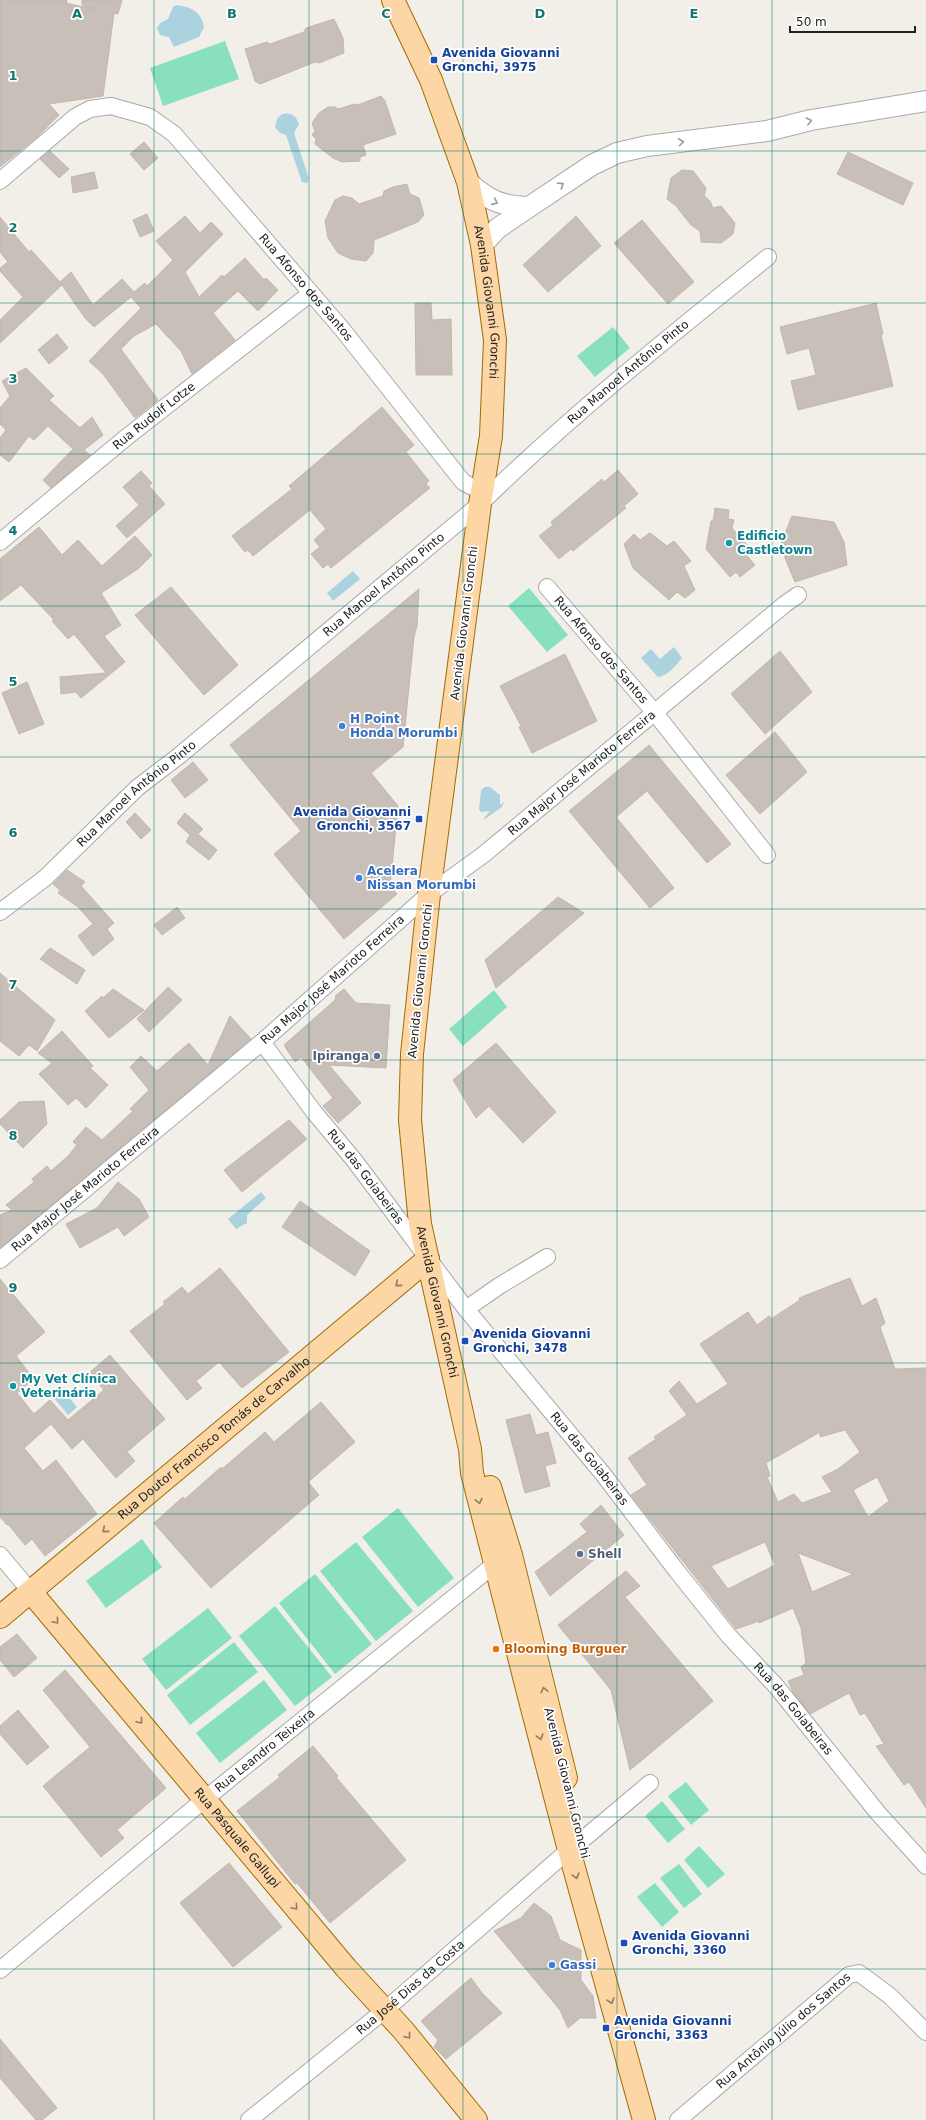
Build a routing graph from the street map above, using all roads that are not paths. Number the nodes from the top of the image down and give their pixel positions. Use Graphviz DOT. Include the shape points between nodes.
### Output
graph roads {
  1 [pos="393,0"];
  2 [pos="926,101"];
  3 [pos="0,181"];
  4 [pos="468,182"];
  5 [pos="528,207"];
  6 [pos="482,245"];
  7 [pos="768,257"];
  8 [pos="311,293"];
  9 [pos="481,498"];
  10 [pos="0,542"];
  11 [pos="547,587"];
  12 [pos="798,595"];
  13 [pos="655,713"];
  14 [pos="767,854"];
  15 [pos="429,894"];
  16 [pos="0,912"];
  17 [pos="262,1042"];
  18 [pos="547,1257"];
  19 [pos="428,1259"];
  20 [pos="0,1260"];
  21 [pos="466,1309"];
  22 [pos="470,1449"];
  23 [pos="0,1555"];
  24 [pos="495,1564"];
  25 [pos="31,1592"];
  26 [pos="0,1617"];
  27 [pos="532,1642"];
  28 [pos="650,1783"];
  29 [pos="205,1799"];
  30 [pos="575,1846"];
  31 [pos="926,1866"];
  32 [pos="0,1970"];
  33 [pos="385,2010"];
  34 [pos="926,2032"];
  35 [pos="249,2120"];
  36 [pos="476,2120"];
  37 [pos="644,2120"];
  38 [pos="658,2120"];
  39 [pos="678,2120"];
  1 -- 4 [label="main road, Avenida Giovanni Gronchi" via="431,80"];
  5 -- 2 [label="street, one-way" via="592,165 617,153 647,146 767,131 811,120"];
  3 -- 8 [label="street, Rua Afonso dos Santos" via="75,117 90,109 111,106 150,117 174,134"];
  4 -- 5 [label="street, one-way" via="480,193 500,204"];
  4 -- 6 [label="main road, Avenida Giovanni Gronchi"];
  5 -- 6 [label="street" via="498,228"];
  6 -- 9 [label="main road, Avenida Giovanni Gronchi" via="495,340 490,436"];
  7 -- 9 [label="street, Rua Manoel Antônio Pinto" via="671,335"];
  8 -- 9 [label="street, Rua Afonso dos Santos" via="463,482"];
  8 -- 10 [label="street, Rua Rudolf Lotze"];
  9 -- 15 [label="main road, Avenida Giovanni Gronchi"];
  9 -- 16 [label="street, Rua Manoel Antônio Pinto" via="192,745 137,788 45,878"];
  11 -- 13 [label="street, Rua Afonso dos Santos"];
  12 -- 13 [label="street, Rua Major José Marioto Ferreira"];
  13 -- 14 [label="street, Rua Afonso dos Santos"];
  13 -- 15 [label="street, Rua Major José Marioto Ferreira" via="483,855"];
  15 -- 17 [label="street, Rua Major José Marioto Ferreira"];
  15 -- 19 [label="main road, Avenida Giovanni Gronchi" via="412,1054 410,1120 420,1224"];
  17 -- 19 [label="street, Rua das Goiabeiras"];
  17 -- 20 [label="street, Rua Major José Marioto Ferreira"];
  18 -- 21 [label="street"];
  19 -- 21 [label="street, Rua das Goiabeiras"];
  19 -- 22 [label="main road, Avenida Giovanni Gronchi"];
  19 -- 25 [label="main road, Rua Doutor Francisco Tomás de Carvalho, one-way"];
  21 -- 31 [label="street, Rua das Goiabeiras" via="603,1474 728,1635 776,1686 878,1813"];
  22 -- 24 [label="main road, Avenida Giovanni Gronchi, one-way" via="472,1473"];
  22 -- 27 [label="main road, Avenida Giovanni Gronchi" via="484,1466 511,1555"];
  23 -- 25 [label="street, Rua Pasquale Gallupi"];
  24 -- 27 [label="main road" via="500,1559 504,1562 522,1622"];
  24 -- 29 [label="street, Rua Leandro Teixeira"];
  24 -- 30 [label="main road, Avenida Giovanni Gronchi, one-way"];
  25 -- 26 [label="main road, Rua Doutor Francisco Tomás de Carvalho"];
  25 -- 29 [label="main road, Rua Pasquale Gallupi, one-way"];
  30 -- 27 [label="main road, Avenida Giovanni Gronchi, one-way"];
  28 -- 30 [label="street, Rua José Dias da Costa"];
  29 -- 32 [label="street, Rua Leandro Teixeira"];
  29 -- 33 [label="main road, Rua Pasquale Gallupi, one-way" via="346,1968"];
  30 -- 33 [label="street, Rua José Dias da Costa"];
  30 -- 37 [label="main road, Avenida Giovanni Gronchi, one-way"];
  30 -- 38 [label="main road, Avenida Giovanni Gronchi" via="636,2033"];
  33 -- 35 [label="street, Rua José Dias da Costa"];
  33 -- 36 [label="main road, Rua Pasquale Gallupi, one-way"];
  34 -- 39 [label="street, Rua Antônio Júlio dos Santos" via="890,1996 860,1972 849,1975"];
}
